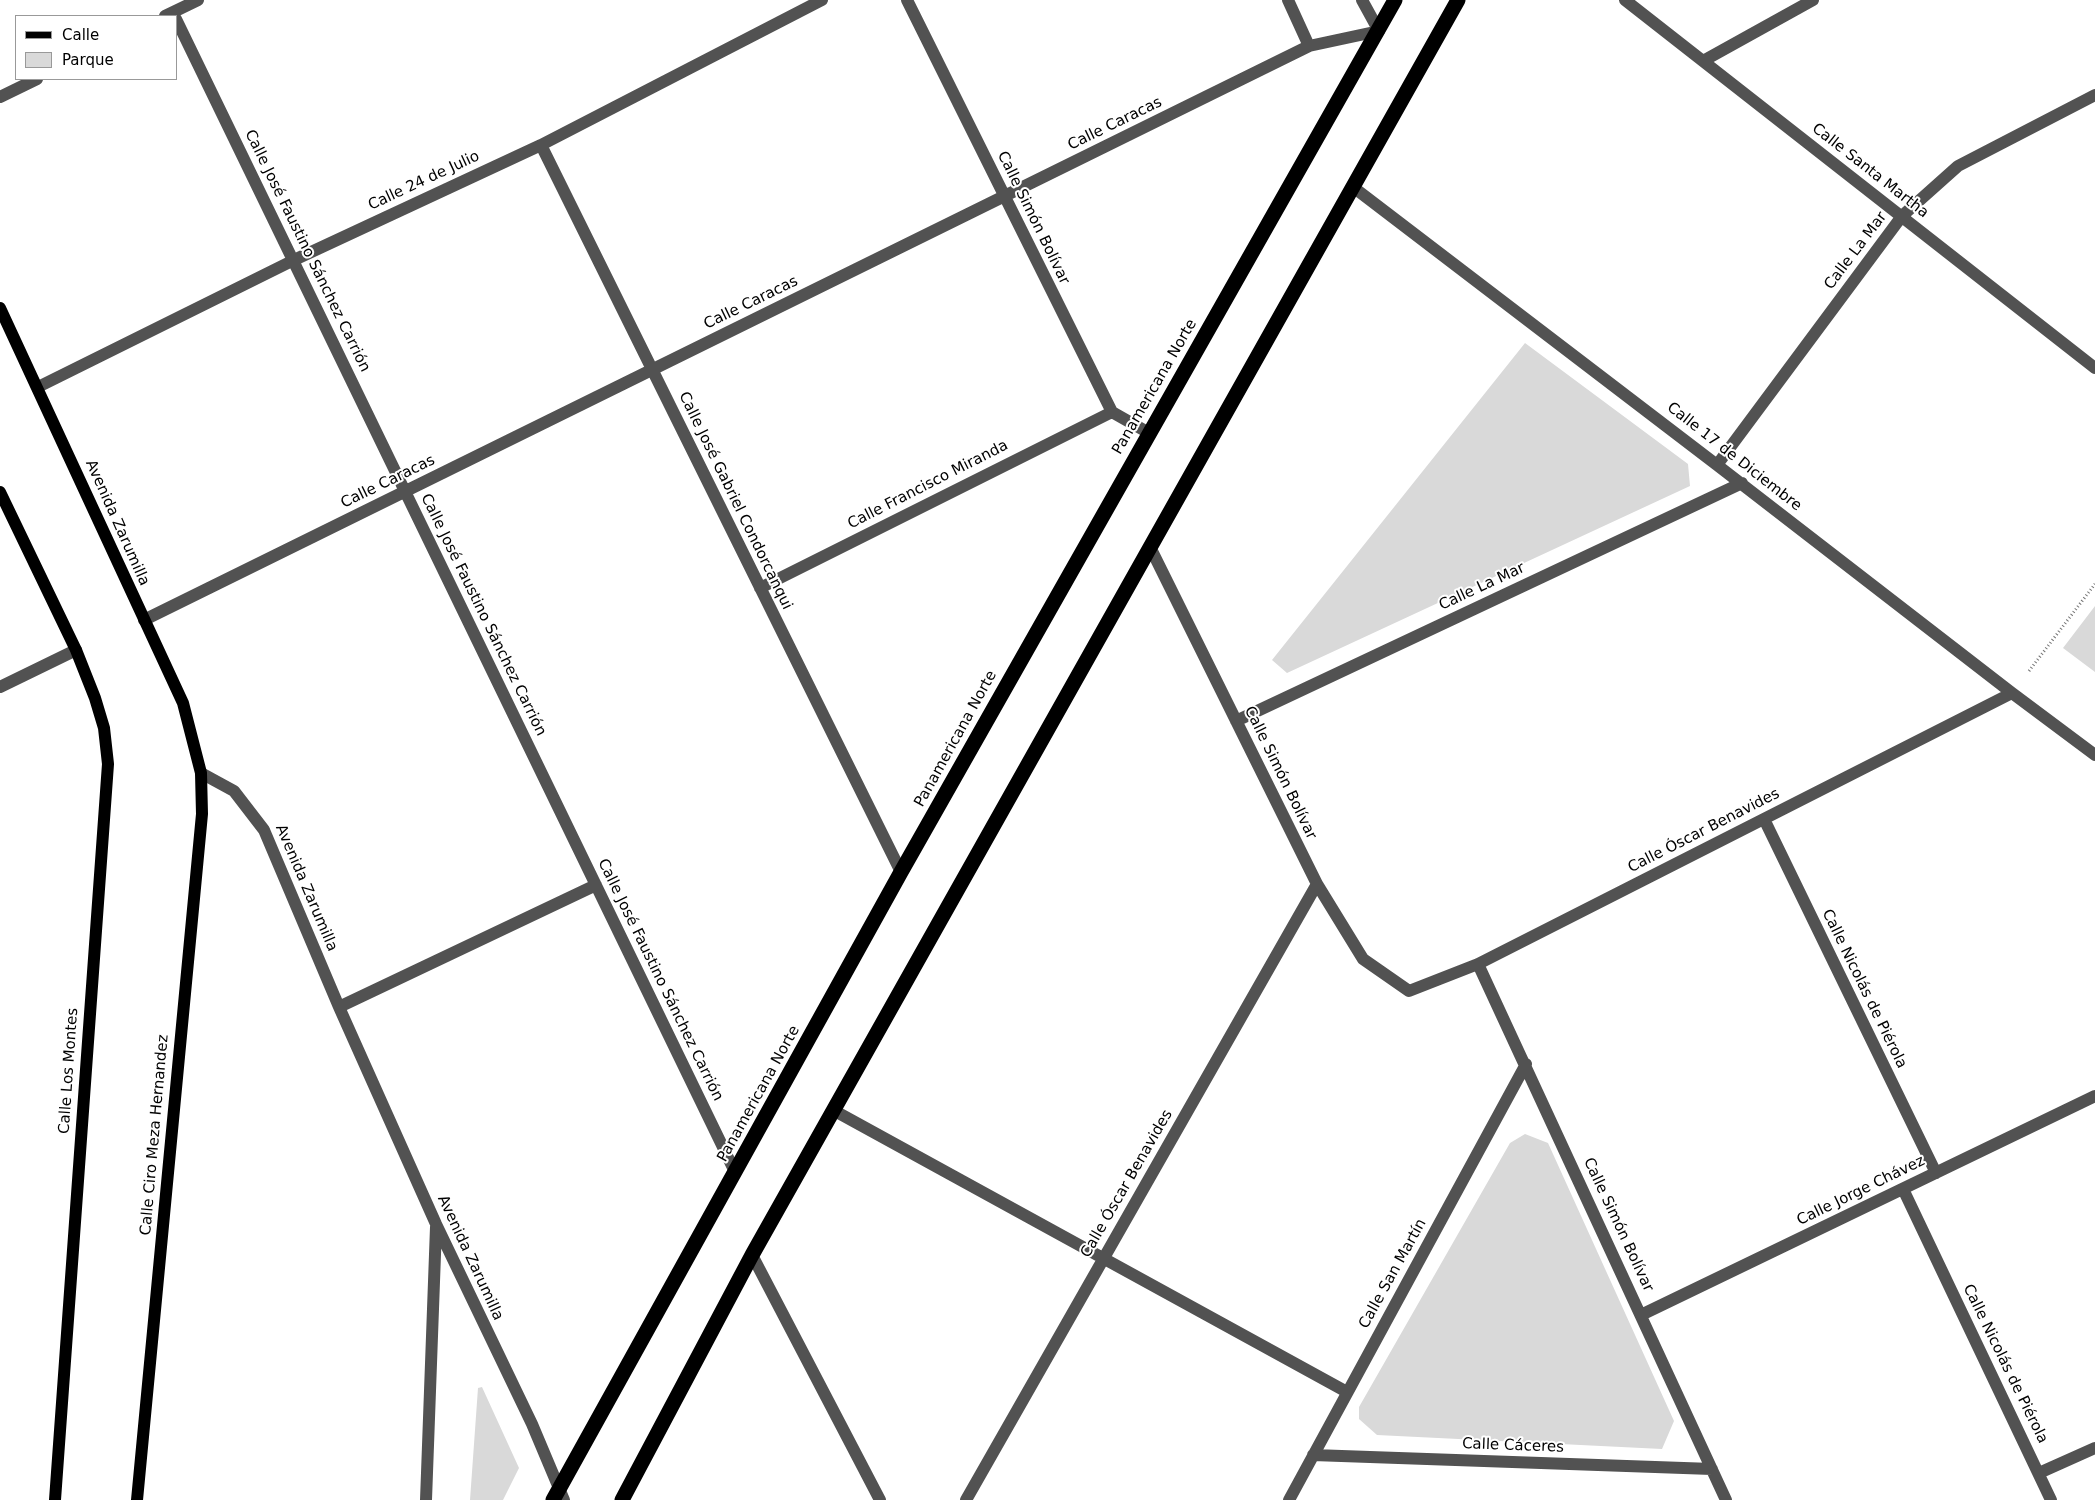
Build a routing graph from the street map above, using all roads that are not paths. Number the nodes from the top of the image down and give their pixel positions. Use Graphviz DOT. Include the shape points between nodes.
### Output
graph roads {
  1 [pos="198,0"];
  2 [pos="822,0"];
  3 [pos="907,0"];
  4 [pos="1288,0"];
  5 [pos="1362,0"];
  6 [pos="1395,0"];
  7 [pos="1458,0"];
  8 [pos="1625,0"];
  9 [pos="1813,0"];
  10 [pos="174,15"];
  11 [pos="178,28"];
  12 [pos="1379,31"];
  13 [pos="1309,46"];
  14 [pos="1704,62"];
  15 [pos="35,80"];
  16 [pos="2095,95"];
  17 [pos="0,97"];
  18 [pos="541,144"];
  19 [pos="1353,187"];
  20 [pos="1004,196"];
  21 [pos="1902,216"];
  22 [pos="294,260"];
  23 [pos="0,308"];
  24 [pos="2095,368"];
  25 [pos="652,370"];
  26 [pos="38,387"];
  27 [pos="1112,412"];
  28 [pos="1149,433"];
  29 [pos="1718,465"];
  30 [pos="1742,483"];
  31 [pos="405,491"];
  32 [pos="0,492"];
  33 [pos="1150,547"];
  34 [pos="760,588"];
  35 [pos="144,620"];
  36 [pos="76,650"];
  37 [pos="0,687"];
  38 [pos="2012,694"];
  39 [pos="1236,721"];
  40 [pos="2095,754"];
  41 [pos="202,773"];
  42 [pos="1764,819"];
  43 [pos="901,872"];
  44 [pos="1317,884"];
  45 [pos="596,885"];
  46 [pos="1478,964"];
  47 [pos="1409,991"];
  48 [pos="339,1007"];
  49 [pos="1526,1064"];
  50 [pos="2095,1096"];
  51 [pos="833,1110"];
  52 [pos="735,1172"];
  53 [pos="1936,1173"];
  54 [pos="1903,1189"];
  55 [pos="436,1224"];
  56 [pos="752,1255"];
  57 [pos="1103,1258"];
  58 [pos="1641,1315"];
  59 [pos="1348,1392"];
  60 [pos="2095,1448"];
  61 [pos="1313,1455"];
  62 [pos="1712,1469"];
  63 [pos="2039,1473"];
  64 [pos="559,1496"];
  65 [pos="55,1500"];
  66 [pos="137,1500"];
  67 [pos="426,1500"];
  68 [pos="622,1500"];
  69 [pos="880,1500"];
  70 [pos="966,1500"];
  71 [pos="1289,1500"];
  72 [pos="1726,1500"];
  73 [pos="2051,1500"];
  1 -- 10 [label="street"];
  2 -- 18 [label="street, Calle 24 de Julio"];
  3 -- 20 [label="street, Calle Simón Bolívar"];
  4 -- 13 [label="street"];
  5 -- 12 [label="street"];
  6 -- 12 [label="highway, Panamericana Norte"];
  7 -- 19 [label="highway"];
  8 -- 14 [label="street, Calle Santa Martha"];
  9 -- 14 [label="street"];
  11 -- 22 [label="street, Calle José Faustino Sánchez Carrión"];
  12 -- 13 [label="street, Calle Caracas"];
  12 -- 28 [label="highway, Panamericana Norte"];
  13 -- 20 [label="street, Calle Caracas"];
  14 -- 21 [label="street, Calle Santa Martha"];
  15 -- 17 [label="street"];
  16 -- 21 [label="street, Calle La Mar" via="1958,166"];
  18 -- 22 [label="street, Calle 24 de Julio"];
  18 -- 25 [label="street, Calle José Gabriel Condorcanqui"];
  19 -- 29 [label="street, Calle 17 de Diciembre"];
  19 -- 33 [label="highway"];
  20 -- 25 [label="street, Calle Caracas"];
  20 -- 27 [label="street, Calle Simón Bolívar"];
  21 -- 24 [label="street, Calle Santa Martha"];
  21 -- 29 [label="street, Calle La Mar"];
  22 -- 26 [label="street, Calle 24 de Julio"];
  22 -- 31 [label="street, Calle José Faustino Sánchez Carrión"];
  23 -- 26 [label="main road, Avenida Zarumilla"];
  25 -- 31 [label="street, Calle Caracas"];
  25 -- 34 [label="street, Calle José Gabriel Condorcanqui"];
  26 -- 35 [label="main road, Avenida Zarumilla"];
  27 -- 28 [label="street"];
  27 -- 34 [label="street, Calle Francisco Miranda"];
  28 -- 43 [label="highway, Panamericana Norte"];
  29 -- 30 [label="street, Calle 17 de Diciembre"];
  30 -- 38 [label="street, Calle 17 de Diciembre"];
  30 -- 39 [label="street, Calle La Mar"];
  31 -- 35 [label="street, Calle Caracas"];
  31 -- 45 [label="street, Calle José Faustino Sánchez Carrión"];
  32 -- 36 [label="main road"];
  33 -- 39 [label="street, Calle Simón Bolívar"];
  33 -- 51 [label="highway"];
  34 -- 43 [label="street, Calle José Gabriel Condorcanqui"];
  35 -- 41 [label="main road, Avenida Zarumilla" via="182,703"];
  36 -- 37 [label="street"];
  36 -- 65 [label="main road, Calle Los Montes" via="104,728 108,764"];
  38 -- 40 [label="street, Calle 17 de Diciembre"];
  38 -- 42 [label="street, Calle Óscar Benavides"];
  39 -- 44 [label="street, Calle Simón Bolívar"];
  41 -- 48 [label="street, Avenida Zarumilla" via="234,791 264,830"];
  41 -- 66 [label="main road, Calle Ciro Meza Hernandez" via="202,814"];
  42 -- 46 [label="street, Calle Óscar Benavides"];
  42 -- 53 [label="street, Calle Nicolás de Piérola"];
  43 -- 52 [label="highway, Panamericana Norte"];
  44 -- 47 [label="street, Calle Simón Bolívar" via="1364,959"];
  44 -- 57 [label="street, Calle Óscar Benavides"];
  45 -- 48 [label="street"];
  45 -- 52 [label="street, Calle José Faustino Sánchez Carrión"];
  46 -- 47 [label="street, Calle Óscar Benavides"];
  46 -- 49 [label="street, Calle Simón Bolívar"];
  48 -- 55 [label="street, Avenida Zarumilla"];
  49 -- 58 [label="street, Calle Simón Bolívar"];
  49 -- 59 [label="street, Calle San Martín"];
  50 -- 53 [label="street, Calle Jorge Chávez"];
  51 -- 56 [label="highway"];
  51 -- 57 [label="street"];
  52 -- 64 [label="highway, Panamericana Norte"];
  53 -- 54 [label="street, Calle Jorge Chávez"];
  54 -- 58 [label="street, Calle Jorge Chávez"];
  54 -- 63 [label="street, Calle Nicolás de Piérola"];
  55 -- 64 [label="street, Avenida Zarumilla"];
  55 -- 67 [label="street"];
  56 -- 68 [label="highway"];
  56 -- 69 [label="street"];
  57 -- 59 [label="street"];
  57 -- 70 [label="street, Calle Óscar Benavides"];
  58 -- 62 [label="street, Calle Simón Bolívar"];
  59 -- 61 [label="street, Calle San Martín"];
  60 -- 63 [label="street"];
  61 -- 62 [label="street, Calle Cáceres"];
  61 -- 71 [label="street, Calle San Martín"];
  62 -- 72 [label="street, Calle Simón Bolívar"];
  63 -- 73 [label="street, Calle Nicolás de Piérola"];
}
